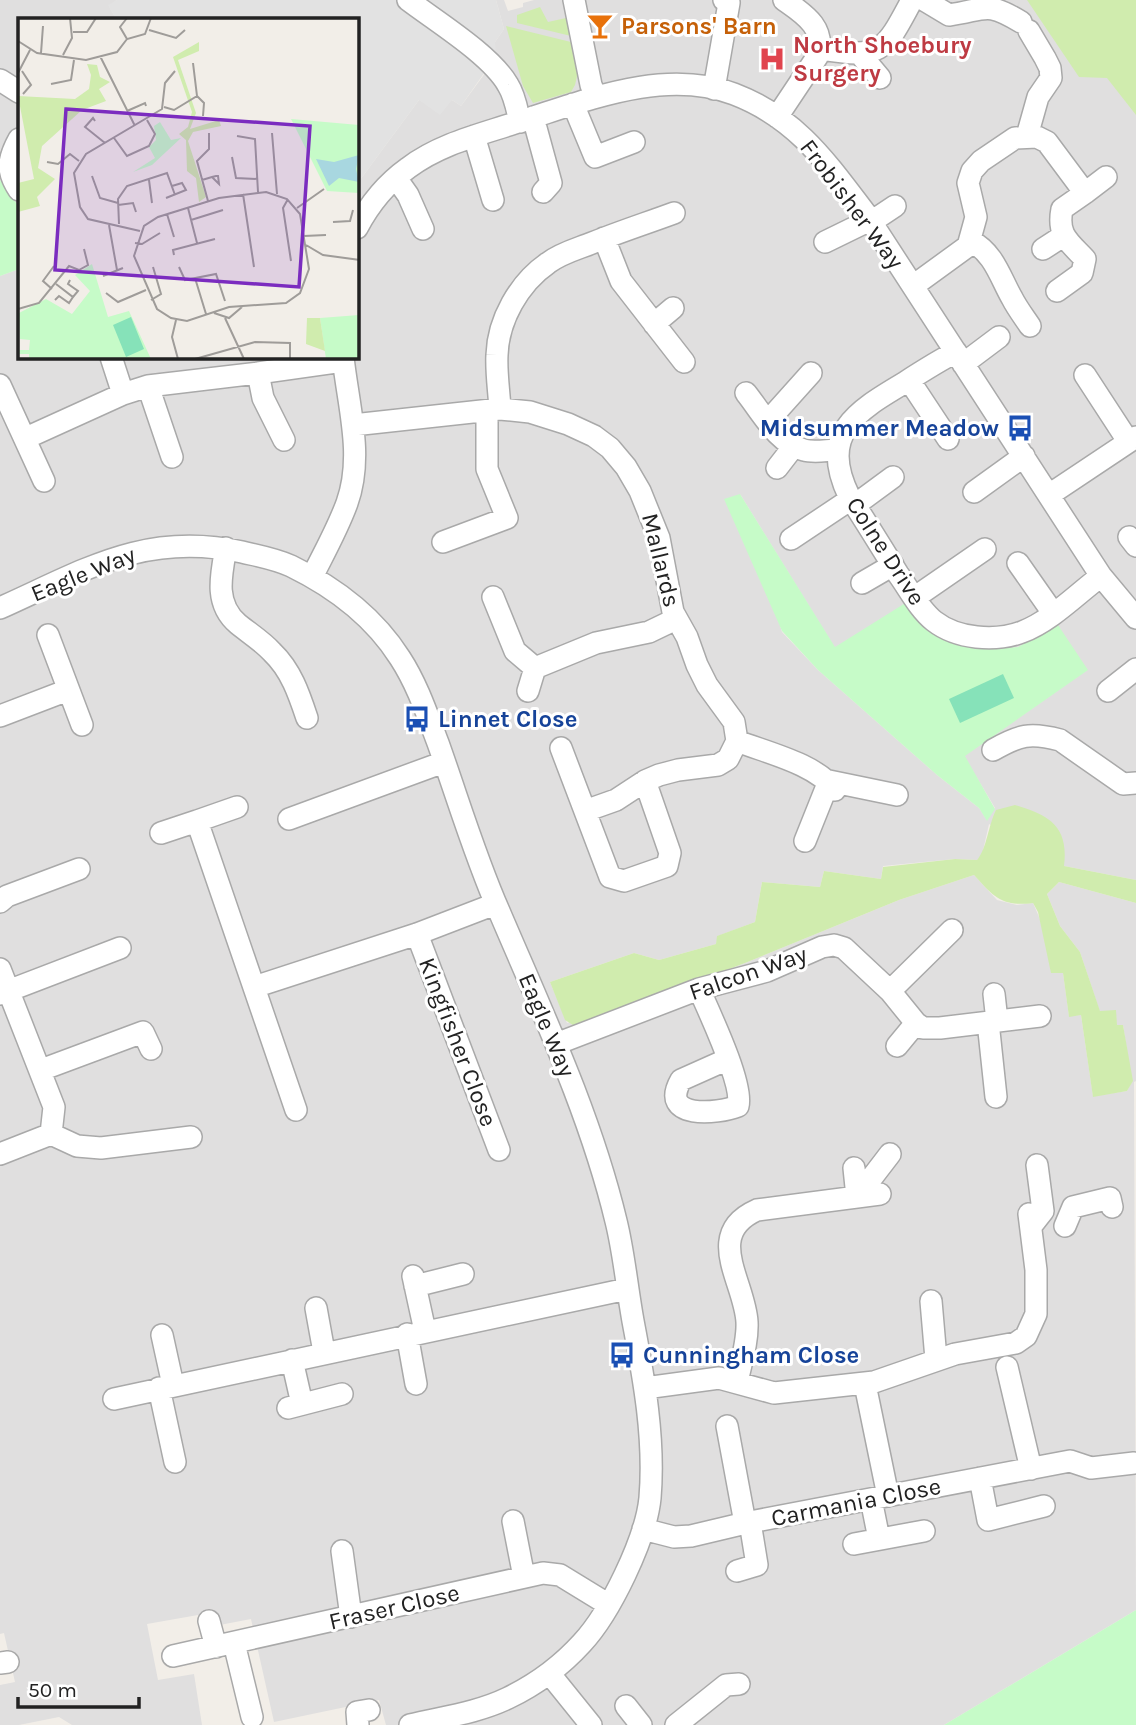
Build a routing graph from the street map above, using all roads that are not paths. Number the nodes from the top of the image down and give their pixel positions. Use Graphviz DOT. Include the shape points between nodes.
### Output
graph roads {
  1 [pos="408,0"];
  2 [pos="574,0"];
  3 [pos="724,0"];
  4 [pos="783,0"];
  5 [pos="912,0"];
  6 [pos="931,5"];
  7 [pos="820,49"];
  8 [pos="860,54"];
  9 [pos="880,78"];
  10 [pos="0,80"];
  11 [pos="714,89"];
  12 [pos="18,91"];
  13 [pos="596,97"];
  14 [pos="573,104"];
  15 [pos="777,117"];
  16 [pos="527,119"];
  17 [pos="474,136"];
  18 [pos="1027,136"];
  19 [pos="18,141"];
  20 [pos="634,142"];
  21 [pos="1106,177"];
  22 [pos="396,178"];
  23 [pos="18,188"];
  24 [pos="543,192"];
  25 [pos="1085,193"];
  26 [pos="493,200"];
  27 [pos="895,206"];
  28 [pos="674,212"];
  29 [pos="871,221"];
  30 [pos="359,225"];
  31 [pos="423,229"];
  32 [pos="1063,236"];
  33 [pos="604,238"];
  34 [pos="971,241"];
  35 [pos="825,242"];
  36 [pos="1043,249"];
  37 [pos="913,286"];
  38 [pos="1057,291"];
  39 [pos="673,308"];
  40 [pos="654,324"];
  41 [pos="1030,326"];
  42 [pos="999,337"];
  43 [pos="959,358"];
  44 [pos="112,359"];
  45 [pos="343,359"];
  46 [pos="684,362"];
  47 [pos="245,369"];
  48 [pos="811,373"];
  49 [pos="1085,375"];
  50 [pos="909,380"];
  51 [pos="0,384"];
  52 [pos="148,386"];
  53 [pos="746,393"];
  54 [pos="123,394"];
  55 [pos="493,410"];
  56 [pos="768,421"];
  57 [pos="354,425"];
  58 [pos="26,438"];
  59 [pos="948,439"];
  60 [pos="1132,439"];
  61 [pos="284,440"];
  62 [pos="794,446"];
  63 [pos="837,450"];
  64 [pos="1024,456"];
  65 [pos="172,457"];
  66 [pos="777,468"];
  67 [pos="893,477"];
  68 [pos="44,481"];
  69 [pos="974,492"];
  70 [pos="1049,495"];
  71 [pos="853,502"];
  72 [pos="791,538"];
  73 [pos="443,542"];
  74 [pos="226,548"];
  75 [pos="985,550"];
  76 [pos="1018,563"];
  77 [pos="893,565"];
  78 [pos="1101,576"];
  79 [pos="312,577"];
  80 [pos="862,583"];
  81 [pos="493,597"];
  82 [pos="914,598"];
  83 [pos="0,608"];
  84 [pos="1053,612"];
  85 [pos="1136,618"];
  86 [pos="676,620"];
  87 [pos="48,635"];
  88 [pos="535,668"];
  89 [pos="1136,668"];
  90 [pos="68,690"];
  91 [pos="528,691"];
  92 [pos="1108,691"];
  93 [pos="0,716"];
  94 [pos="307,719"];
  95 [pos="82,725"];
  96 [pos="737,741"];
  97 [pos="561,748"];
  98 [pos="993,750"];
  99 [pos="444,762"];
  100 [pos="645,781"];
  101 [pos="832,786"];
  102 [pos="1126,789"];
  103 [pos="897,795"];
  104 [pos="237,807"];
  105 [pos="585,811"];
  106 [pos="289,819"];
  107 [pos="197,821"];
  108 [pos="161,833"];
  109 [pos="805,841"];
  110 [pos="79,869"];
  111 [pos="0,902"];
  112 [pos="495,904"];
  113 [pos="953,930"];
  114 [pos="417,934"];
  115 [pos="120,948"];
  116 [pos="0,969"];
  117 [pos="254,987"];
  118 [pos="699,989"];
  119 [pos="890,991"];
  120 [pos="4,992"];
  121 [pos="994,994"];
  122 [pos="1040,1016"];
  123 [pos="992,1022"];
  124 [pos="916,1023"];
  125 [pos="555,1044"];
  126 [pos="897,1046"];
  127 [pos="150,1049"];
  128 [pos="728,1059"];
  129 [pos="41,1070"];
  130 [pos="996,1097"];
  131 [pos="296,1110"];
  132 [pos="51,1134"];
  133 [pos="191,1137"];
  134 [pos="499,1150"];
  135 [pos="0,1154"];
  136 [pos="890,1154"];
  137 [pos="1037,1165"];
  138 [pos="853,1168"];
  139 [pos="880,1194"];
  140 [pos="857,1196"];
  141 [pos="1112,1207"];
  142 [pos="1031,1224"];
  143 [pos="463,1274"];
  144 [pos="627,1289"];
  145 [pos="930,1301"];
  146 [pos="316,1308"];
  147 [pos="416,1333"];
  148 [pos="162,1335"];
  149 [pos="324,1352"];
  150 [pos="292,1360"];
  151 [pos="936,1360"];
  152 [pos="1007,1367"];
  153 [pos="737,1382"];
  154 [pos="416,1384"];
  155 [pos="166,1386"];
  156 [pos="645,1388"];
  157 [pos="342,1394"];
  158 [pos="867,1394"];
  159 [pos="114,1399"];
  160 [pos="727,1426"];
  161 [pos="175,1462"];
  162 [pos="1134,1463"];
  163 [pos="1031,1469"];
  164 [pos="980,1478"];
  165 [pos="879,1498"];
  166 [pos="1044,1506"];
  167 [pos="513,1521"];
  168 [pos="748,1522"];
  169 [pos="643,1529"];
  170 [pos="924,1531"];
  171 [pos="880,1539"];
  172 [pos="854,1544"];
  173 [pos="342,1551"];
  174 [pos="737,1571"];
  175 [pos="524,1577"];
  176 [pos="609,1605"];
  177 [pos="351,1617"];
  178 [pos="209,1621"];
  179 [pos="225,1645"];
  180 [pos="173,1656"];
  181 [pos="549,1673"];
  182 [pos="739,1684"];
  183 [pos="626,1706"];
  184 [pos="252,1717"];
  185 [pos="410,1725"];
  186 [pos="591,1725"];
  187 [pos="641,1725"];
  188 [pos="676,1725"];
  1 -- 16 [label="street" via="497,70"];
  2 -- 13 [label="street"];
  3 -- 11 [label="street" via="729,3"];
  4 -- 7 [label="street" via="813,21"];
  5 -- 8 [label="street" via="887,43 877,51"];
  6 -- 18 [label="street" via="949,15 997,5 1025,26 1045,58 1051,78 1038,97"];
  7 -- 8 [label="street"];
  7 -- 15 [label="street"];
  8 -- 9 [label="street"];
  10 -- 12 [label="street"];
  11 -- 13 [label="street, Frobisher Way" via="672,84"];
  11 -- 15 [label="street, Frobisher Way"];
  13 -- 14 [label="street, Frobisher Way"];
  14 -- 16 [label="street, Frobisher Way"];
  14 -- 20 [label="street" via="595,157"];
  15 -- 29 [label="street, Frobisher Way" via="819,153"];
  16 -- 17 [label="street, Frobisher Way"];
  16 -- 24 [label="street" via="551,183"];
  17 -- 22 [label="street, Frobisher Way" via="428,155"];
  17 -- 26 [label="street"];
  18 -- 25 [label="street" via="1047,142"];
  18 -- 34 [label="street" via="1016,138 965,170 976,217"];
  19 -- 23 [label="street" via="8,167"];
  21 -- 25 [label="street"];
  22 -- 30 [label="street, Frobisher Way"];
  22 -- 31 [label="street"];
  25 -- 32 [label="street" via="1062,209 1059,224"];
  27 -- 29 [label="street"];
  28 -- 33 [label="street"];
  29 -- 35 [label="street"];
  29 -- 37 [label="street, Frobisher Way"];
  32 -- 36 [label="street"];
  32 -- 38 [label="street" via="1085,259 1082,273"];
  33 -- 40 [label="street" via="621,281"];
  33 -- 55 [label="street" via="549,262 514,301 502,325"];
  34 -- 37 [label="street"];
  34 -- 41 [label="street" via="988,254"];
  37 -- 43 [label="street, Frobisher Way"];
  39 -- 40 [label="street"];
  40 -- 46 [label="street"];
  42 -- 43 [label="street"];
  43 -- 50 [label="street"];
  43 -- 64 [label="street, Frobisher Way"];
  44 -- 54 [label="street"];
  45 -- 47 [label="street"];
  45 -- 57 [label="street"];
  47 -- 52 [label="street"];
  47 -- 61 [label="street"];
  48 -- 56 [label="street"];
  49 -- 60 [label="street"];
  50 -- 59 [label="street"];
  50 -- 63 [label="street" via="866,405 845,431"];
  51 -- 58 [label="street"];
  52 -- 54 [label="street"];
  52 -- 65 [label="street"];
  53 -- 56 [label="street"];
  54 -- 58 [label="street"];
  55 -- 57 [label="street, Mallards"];
  55 -- 73 [label="street" via="487,470 507,518"];
  55 -- 86 [label="street, Mallards" via="530,412 568,424 602,442 626,467 659,538"];
  56 -- 62 [label="street"];
  57 -- 79 [label="street" via="355,463 348,501"];
  58 -- 68 [label="street"];
  60 -- 70 [label="street"];
  62 -- 63 [label="street"];
  62 -- 66 [label="street"];
  63 -- 71 [label="street, Colne Drive" via="840,478"];
  64 -- 69 [label="street"];
  64 -- 70 [label="street, Frobisher Way"];
  67 -- 71 [label="street"];
  70 -- 78 [label="street, Frobisher Way"];
  71 -- 72 [label="street"];
  71 -- 77 [label="street, Colne Drive"];
  74 -- 79 [label="street, Eagle Way" via="277,561"];
  74 -- 83 [label="street, Eagle Way" via="167,546 135,552"];
  74 -- 94 [label="street" via="220,590 228,613 282,663 298,690"];
  75 -- 82 [label="street"];
  76 -- 84 [label="street"];
  77 -- 80 [label="street"];
  77 -- 82 [label="street, Colne Drive"];
  78 -- 84 [label="street, Colne Drive"];
  78 -- 85 [label="street, Frobisher Way"];
  79 -- 99 [label="street, Eagle Way" via="364,615 395,651 421,696"];
  81 -- 88 [label="street" via="515,651"];
  82 -- 84 [label="street, Colne Drive" via="934,621 984,638 1021,633"];
  86 -- 88 [label="street" via="649,632 596,643"];
  86 -- 96 [label="street, Mallards" via="707,685 734,722"];
  87 -- 90 [label="street"];
  88 -- 91 [label="street"];
  89 -- 92 [label="street"];
  90 -- 93 [label="street"];
  90 -- 95 [label="street"];
  96 -- 100 [label="street" via="729,759 718,765 678,769"];
  96 -- 101 [label="street" via="813,771"];
  97 -- 105 [label="street"];
  98 -- 102 [label="street" via="1027,735 1060,740"];
  99 -- 106 [label="street"];
  99 -- 112 [label="street, Eagle Way"];
  100 -- 105 [label="street" via="616,800"];
  100 -- 105 [label="street" via="670,853 667,866 624,881 610,877"];
  101 -- 103 [label="street"];
  101 -- 109 [label="street"];
  104 -- 107 [label="street"];
  107 -- 108 [label="street"];
  107 -- 117 [label="street"];
  110 -- 111 [label="street"];
  112 -- 114 [label="street, Kingfisher Close"];
  112 -- 125 [label="street, Eagle Way"];
  113 -- 119 [label="street"];
  114 -- 117 [label="street, Kingfisher Close"];
  114 -- 134 [label="street, Kingfisher Close"];
  115 -- 120 [label="street"];
  116 -- 120 [label="street"];
  117 -- 131 [label="street"];
  118 -- 119 [label="street, Falcon Way" via="767,971 834,945 844,948"];
  118 -- 125 [label="street, Falcon Way"];
  118 -- 128 [label="street"];
  119 -- 124 [label="street, Falcon Way"];
  120 -- 129 [label="street"];
  121 -- 123 [label="street"];
  122 -- 123 [label="street"];
  123 -- 124 [label="street" via="940,1028"];
  123 -- 130 [label="street"];
  124 -- 126 [label="street"];
  125 -- 144 [label="street, Eagle Way" via="604,1178"];
  127 -- 129 [label="street" via="143,1032"];
  129 -- 132 [label="street" via="54,1107"];
  132 -- 133 [label="street" via="77,1146 101,1148"];
  132 -- 135 [label="street"];
  136 -- 140 [label="street"];
  137 -- 142 [label="street" via="1043,1211"];
  138 -- 140 [label="street"];
  139 -- 140 [label="street"];
  140 -- 153 [label="street" via="757,1210 733,1228 732,1263 748,1326"];
  141 -- 142 [label="street" via="1110,1198 1073,1207 1066,1226"];
  142 -- 151 [label="street" via="1036,1314 1026,1336 1003,1347"];
  143 -- 147 [label="street" via="414,1281"];
  144 -- 147 [label="street"];
  144 -- 156 [label="street, Eagle Way"];
  145 -- 151 [label="street"];
  146 -- 149 [label="street"];
  147 -- 149 [label="street"];
  147 -- 154 [label="street"];
  148 -- 155 [label="street"];
  149 -- 150 [label="street"];
  150 -- 155 [label="street"];
  150 -- 157 [label="street" via="295,1406"];
  151 -- 153 [label="street" via="874,1382 775,1393"];
  152 -- 163 [label="street"];
  153 -- 156 [label="street" via="719,1378"];
  155 -- 159 [label="street"];
  155 -- 161 [label="street"];
  156 -- 169 [label="street, Eagle Way" via="651,1450 650,1502"];
  158 -- 165 [label="street"];
  160 -- 168 [label="street"];
  162 -- 163 [label="street, Carmania Close" via="1091,1468 1070,1461"];
  163 -- 164 [label="street, Carmania Close"];
  164 -- 165 [label="street, Carmania Close"];
  164 -- 166 [label="street" via="988,1520"];
  165 -- 168 [label="street, Carmania Close"];
  165 -- 171 [label="street"];
  167 -- 175 [label="street"];
  168 -- 169 [label="street, Carmania Close" via="691,1536"];
  168 -- 174 [label="street" via="757,1565"];
  169 -- 176 [label="street, Eagle Way"];
  170 -- 171 [label="street"];
  171 -- 172 [label="street"];
  173 -- 177 [label="street"];
  175 -- 176 [label="street, Fraser Close" via="560,1575"];
  175 -- 177 [label="street, Fraser Close"];
  176 -- 181 [label="street, Eagle Way" via="585,1641"];
  177 -- 179 [label="street, Fraser Close"];
  178 -- 179 [label="street"];
  179 -- 180 [label="street, Fraser Close"];
  179 -- 184 [label="street"];
  181 -- 185 [label="street, Eagle Way" via="510,1697 474,1711"];
  181 -- 186 [label="street"];
  182 -- 188 [label="street" via="726,1685"];
  183 -- 187 [label="street"];
}
